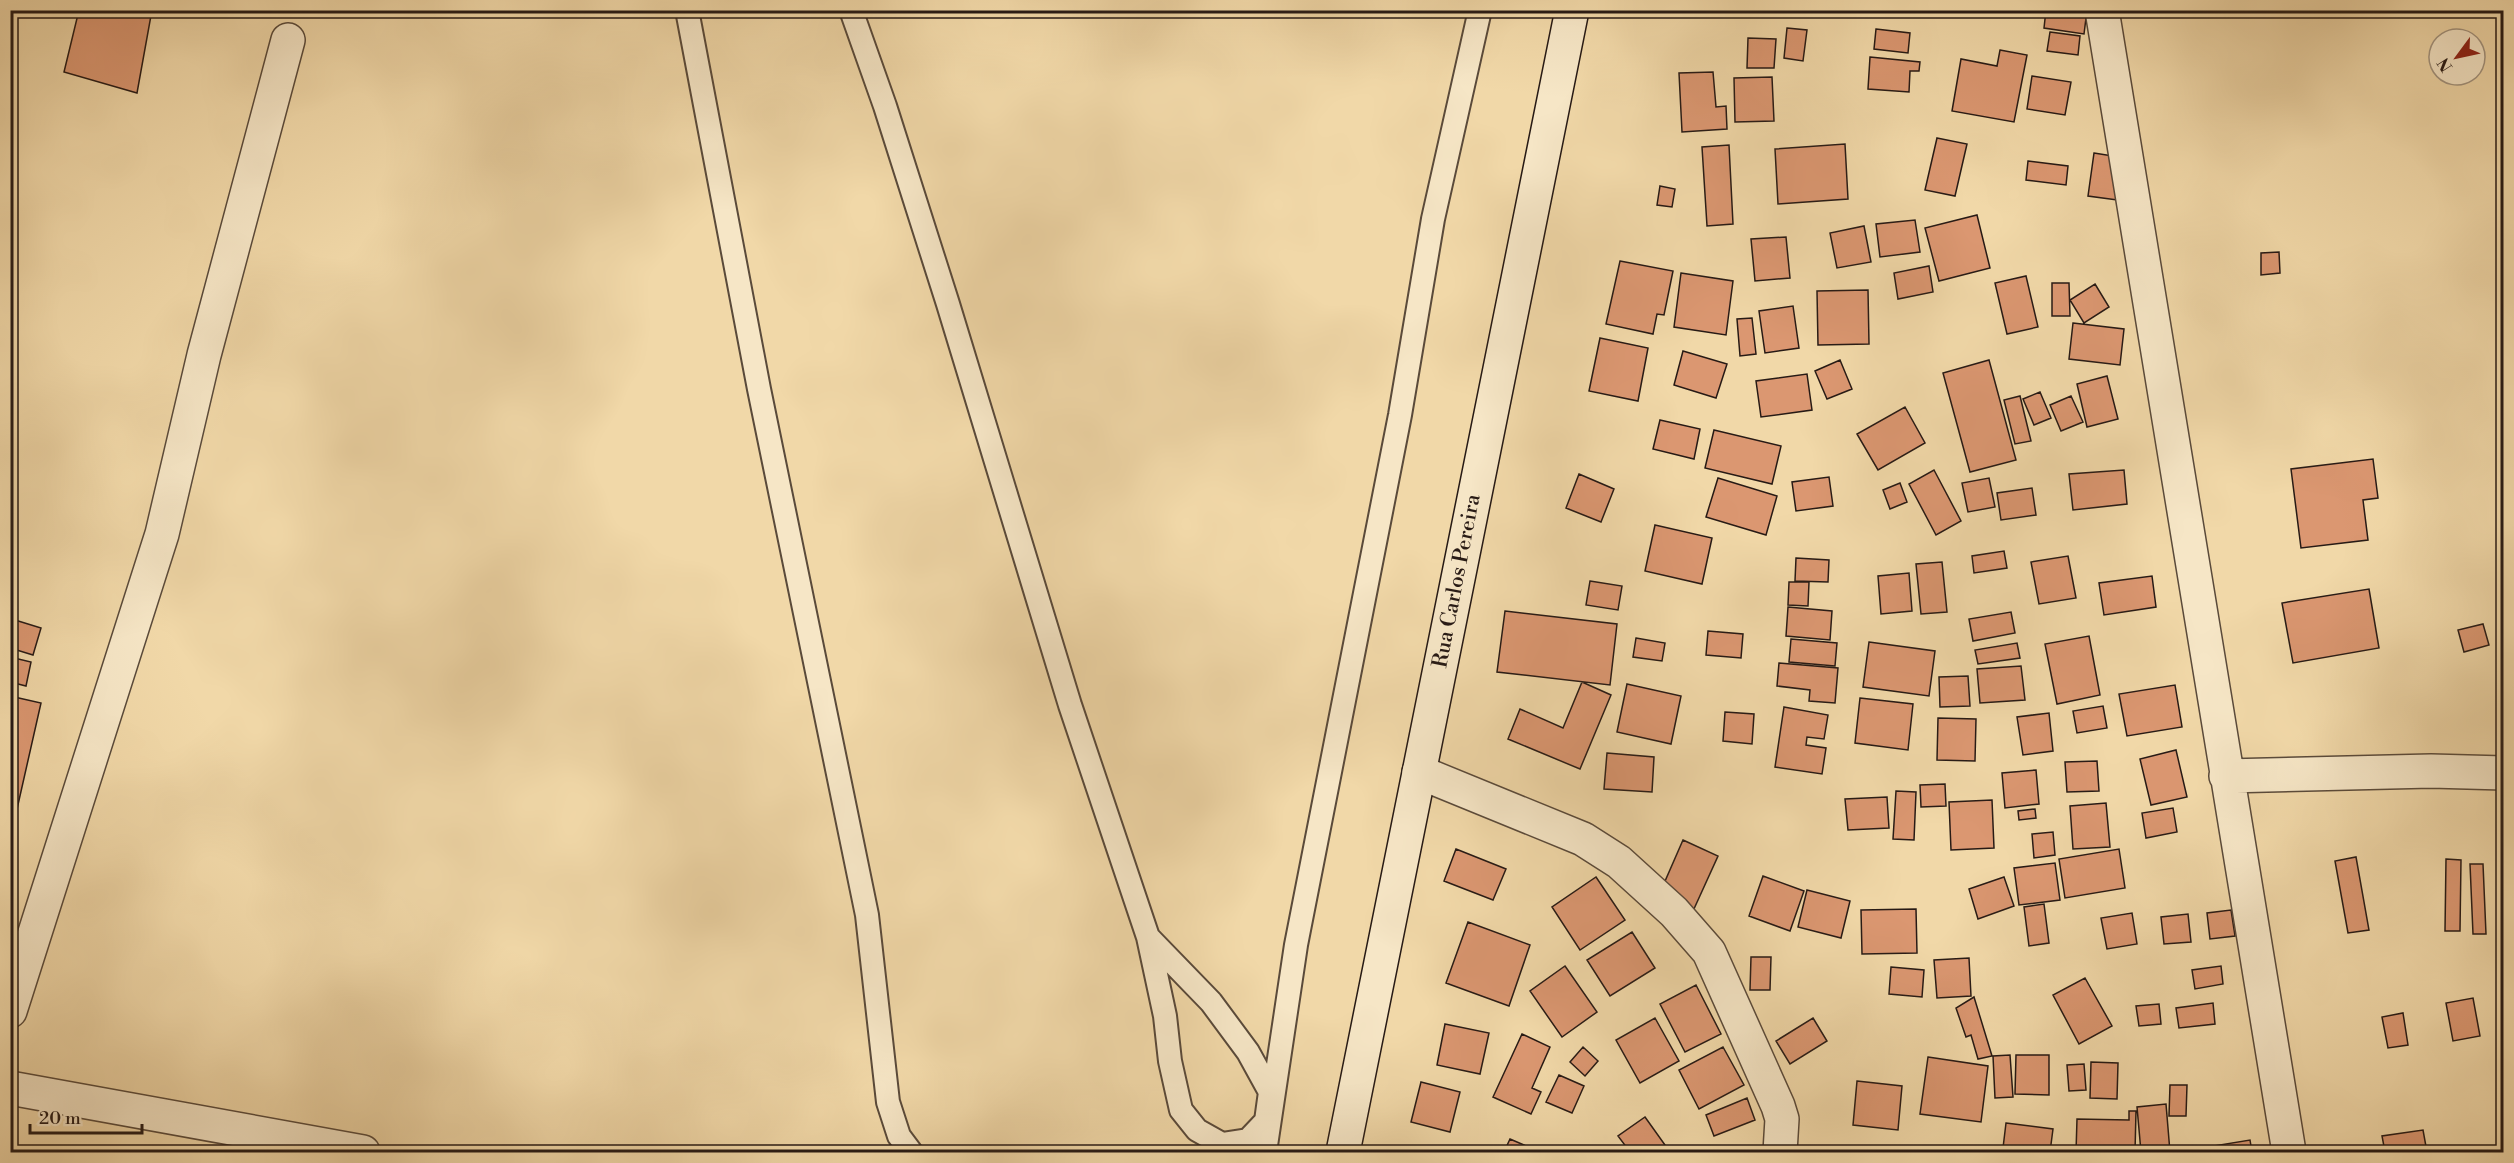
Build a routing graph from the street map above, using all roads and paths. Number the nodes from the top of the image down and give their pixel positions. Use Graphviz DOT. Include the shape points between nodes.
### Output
graph roads {
  1 [pos="687,10"];
  2 [pos="851,10"];
  3 [pos="1480,10"];
  4 [pos="1572,10"];
  5 [pos="2102,10"];
  6 [pos="288,40"];
  7 [pos="1419,772"];
  8 [pos="2504,773"];
  9 [pos="2226,776"];
  10 [pos="1148,937"];
  11 [pos="10,1011"];
  12 [pos="10,1088"];
  13 [pos="363,1152"];
  14 [pos="910,1152"];
  15 [pos="1265,1152"];
  16 [pos="1343,1152"];
  17 [pos="1780,1152"];
  18 [pos="2289,1152"];
  1 -- 14 [label="lane" via="759,389 867,915 888,1102 898,1136"];
  2 -- 10 [label="lane" via="885,106 1070,705"];
  3 -- 15 [label="lane" via="1433,219 1400,416 1296,945"];
  4 -- 7 [label="street, Rua Carlos Pereira"];
  5 -- 9 [label="street"];
  6 -- 11 [label="street" via="204,355 162,534"];
  7 -- 16 [label="street, Rua Carlos Pereira"];
  7 -- 17 [label="street" via="1583,839 1619,862 1674,912 1709,952 1778,1106 1782,1119"];
  8 -- 9 [label="street"];
  9 -- 18 [label="street"];
  10 -- 10 [label="lane" via="1181,1110 1197,1130 1222,1144 1248,1140 1266,1121 1270,1092 1248,1052 1211,1002"];
  12 -- 13 [label="street"];
}
